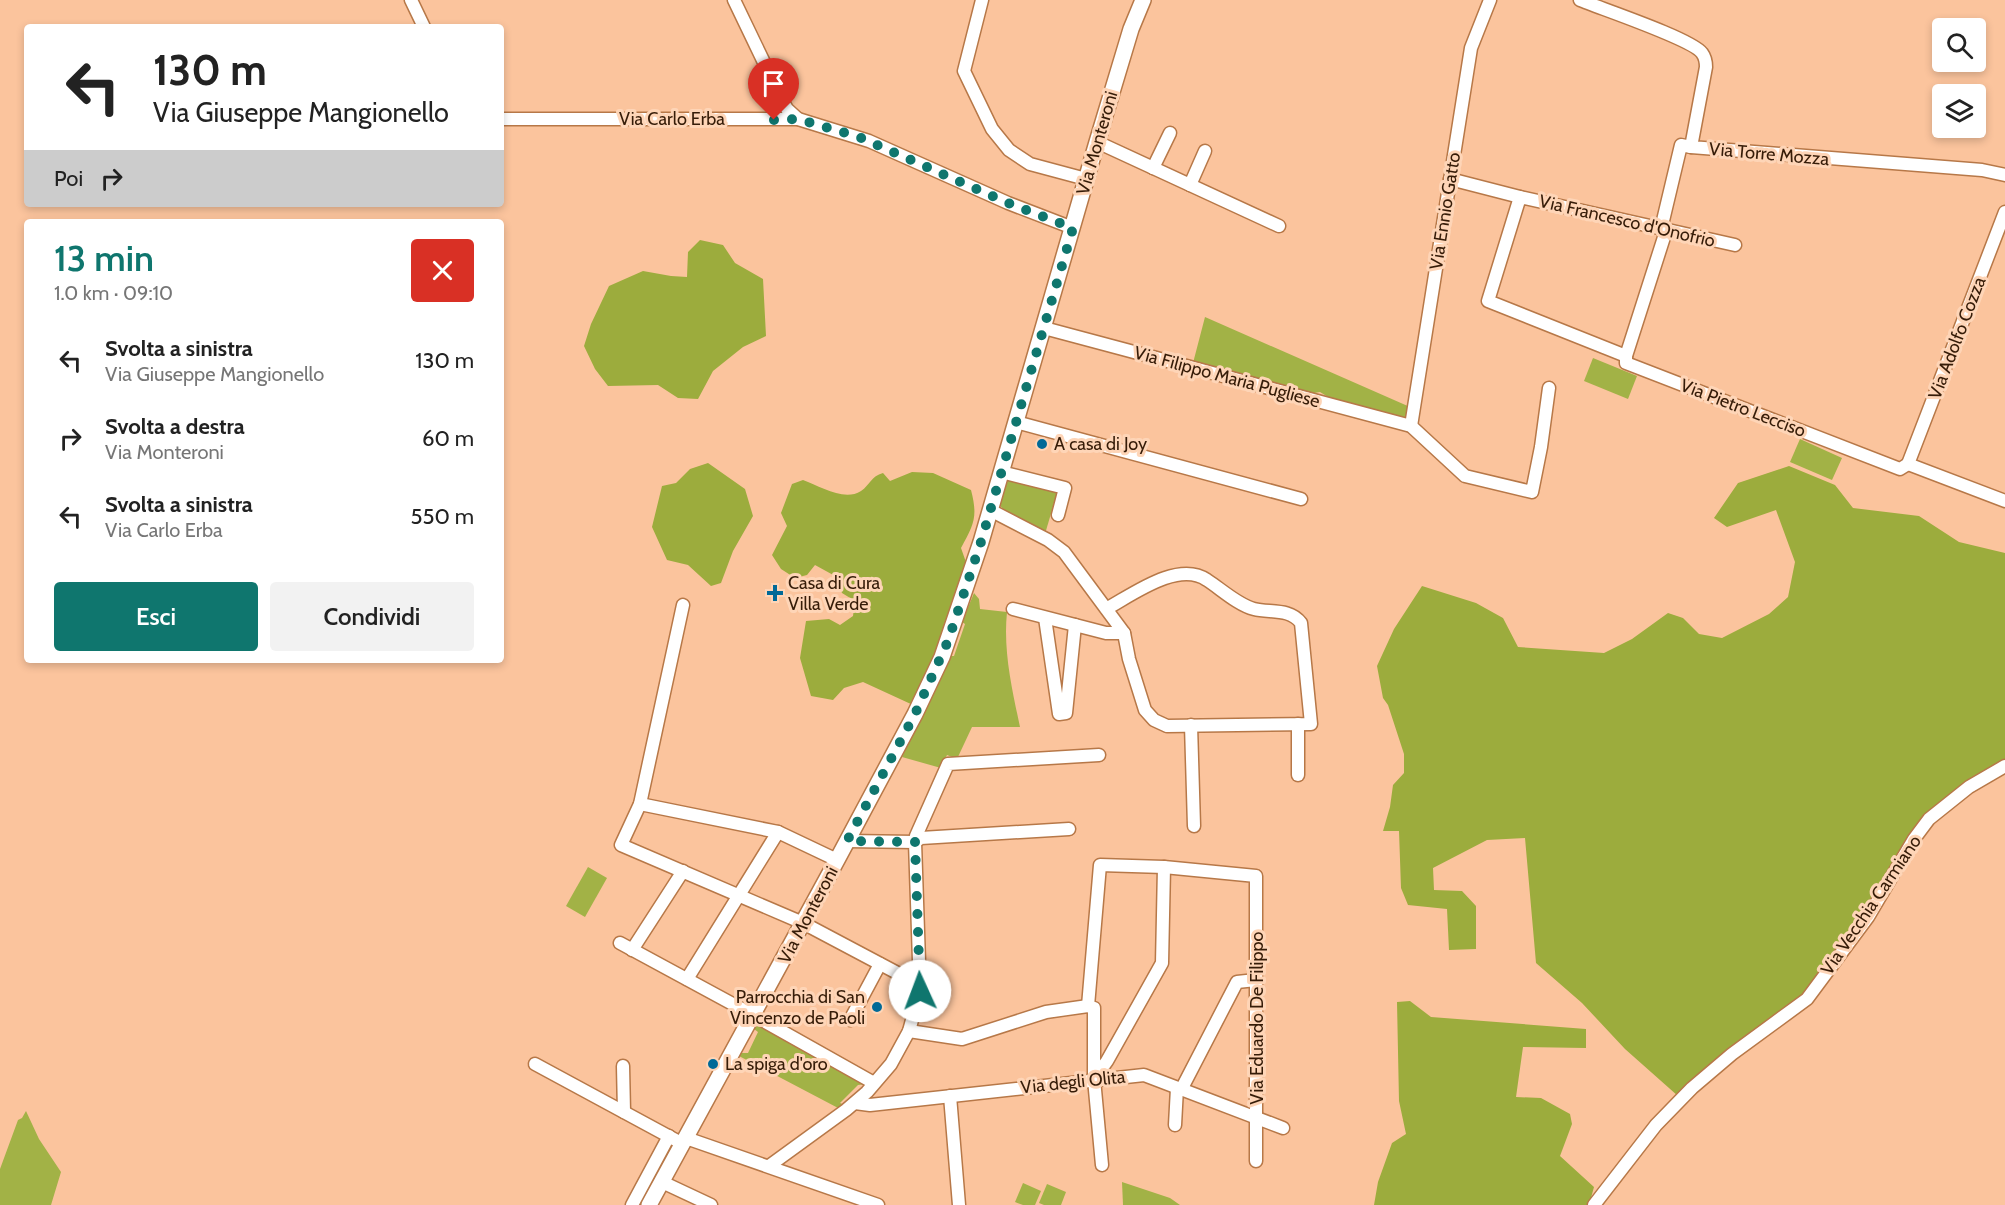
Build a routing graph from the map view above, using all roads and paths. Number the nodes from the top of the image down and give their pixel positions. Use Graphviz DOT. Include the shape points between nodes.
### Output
graph roads {
  1 [pos="411,0"];
  2 [pos="735,0"];
  3 [pos="982,0"];
  4 [pos="1143,0"];
  5 [pos="1490,0"];
  6 [pos="1580,0"];
  7 [pos="423,24"];
  8 [pos="504,119"];
  9 [pos="798,119"];
  10 [pos="1170,133"];
  11 [pos="1097,142"];
  12 [pos="1691,147"];
  13 [pos="1205,151"];
  14 [pos="1153,168"];
  15 [pos="2005,175"];
  16 [pos="1086,179"];
  17 [pos="1450,179"];
  18 [pos="1190,185"];
  19 [pos="1520,197"];
  20 [pos="2005,212"];
  21 [pos="1279,226"];
  22 [pos="1073,228"];
  23 [pos="1664,230"];
  24 [pos="1735,245"];
  25 [pos="1488,301"];
  26 [pos="1044,328"];
  27 [pos="1626,356"];
  28 [pos="1549,388"];
  29 [pos="1016,422"];
  30 [pos="1411,426"];
  31 [pos="1908,464"];
  32 [pos="1001,472"];
  33 [pos="1301,499"];
  34 [pos="2005,501"];
  35 [pos="990,510"];
  36 [pos="1058,515"];
  37 [pos="684,604"];
  38 [pos="1013,609"];
  39 [pos="1106,609"];
  40 [pos="1045,618"];
  41 [pos="1075,625"];
  42 [pos="1124,633"];
  43 [pos="1298,724"];
  44 [pos="1191,725"];
  45 [pos="1099,755"];
  46 [pos="2005,766"];
  47 [pos="1298,775"];
  48 [pos="640,804"];
  49 [pos="1194,826"];
  50 [pos="1069,829"];
  51 [pos="778,832"];
  52 [pos="847,841"];
  53 [pos="915,842"];
  54 [pos="837,860"];
  55 [pos="1164,867"];
  56 [pos="682,871"];
  57 [pos="739,895"];
  58 [pos="803,923"];
  59 [pos="620,943"];
  60 [pos="632,950"];
  61 [pos="880,964"];
  62 [pos="687,979"];
  63 [pos="1256,980"];
  64 [pos="920,985"];
  65 [pos="1088,1006"];
  66 [pos="753,1015"];
  67 [pos="850,1020"];
  68 [pos="909,1031"];
  69 [pos="535,1064"];
  70 [pos="623,1066"];
  71 [pos="1094,1079"];
  72 [pos="874,1083"];
  73 [pos="1179,1089"];
  74 [pos="950,1096"];
  75 [pos="855,1103"];
  76 [pos="624,1113"];
  77 [pos="1257,1119"];
  78 [pos="1175,1125"];
  79 [pos="1283,1128"];
  80 [pos="669,1136"];
  81 [pos="685,1141"];
  82 [pos="1256,1161"];
  83 [pos="1102,1165"];
  84 [pos="769,1166"];
  85 [pos="662,1182"];
  86 [pos="632,1205"];
  87 [pos="649,1205"];
  88 [pos="711,1205"];
  89 [pos="878,1205"];
  90 [pos="959,1205"];
  91 [pos="1594,1205"];
  1 -- 7 [label="street"];
  2 -- 9 [label="street" via="787,110"];
  3 -- 16 [label="street" via="964,70 992,129 1009,150 1030,164"];
  4 -- 11 [label="main road, Via Monteroni"];
  5 -- 17 [label="street, Via Ennio Gatto" via="1471,48"];
  6 -- 12 [label="street, Via Torre Mozza" via="1702,52 1706,67"];
  8 -- 9 [label="street, Via Carlo Erba"];
  9 -- 22 [label="street, Via Carlo Erba" via="869,141"];
  10 -- 14 [label="street"];
  11 -- 14 [label="street"];
  11 -- 16 [label="main road, Via Monteroni"];
  12 -- 15 [label="street, Via Torre Mozza"];
  12 -- 23 [label="street" via="1681,145"];
  13 -- 18 [label="street"];
  14 -- 18 [label="street"];
  16 -- 22 [label="main road, Via Monteroni"];
  17 -- 19 [label="street"];
  17 -- 30 [label="street, Via Ennio Gatto"];
  18 -- 21 [label="street"];
  19 -- 23 [label="street, Via Francesco d'Onofrio"];
  19 -- 25 [label="street, Via Francesco d'Onofrio"];
  20 -- 31 [label="street, Via Adolfo Cozza"];
  22 -- 26 [label="main road, Via Monteroni"];
  23 -- 24 [label="street, Via Francesco d'Onofrio"];
  23 -- 27 [label="street"];
  25 -- 27 [label="street, Via Pietro Lecciso"];
  26 -- 29 [label="main road, Via Monteroni"];
  26 -- 30 [label="street, Via Filippo Maria Pugliese"];
  27 -- 31 [label="street, Via Pietro Lecciso" via="1626,363 1900,469"];
  28 -- 30 [label="street" via="1532,492 1465,476"];
  29 -- 32 [label="main road, Via Monteroni"];
  29 -- 33 [label="street"];
  31 -- 34 [label="street, Via Pietro Lecciso"];
  32 -- 35 [label="main road, Via Monteroni"];
  32 -- 36 [label="street" via="1065,488"];
  35 -- 39 [label="street" via="1064,552"];
  35 -- 52 [label="main road, Via Monteroni" via="942,657"];
  37 -- 48 [label="street"];
  38 -- 40 [label="street"];
  39 -- 42 [label="street"];
  39 -- 43 [label="street" via="1175,574 1189,573 1202,576 1252,609 1297,618 1301,623 1311,724"];
  40 -- 41 [label="street"];
  40 -- 41 [label="street" via="1059,714 1066,713"];
  41 -- 42 [label="street"];
  42 -- 44 [label="street" via="1146,710 1154,720 1167,726"];
  43 -- 44 [label="street"];
  43 -- 47 [label="street"];
  44 -- 49 [label="street"];
  45 -- 53 [label="street" via="948,764"];
  46 -- 91 [label="street, Via Vecchia Carmiano" via="1969,787 1929,819 1868,916 1807,999 1692,1088 1656,1125"];
  48 -- 51 [label="street"];
  48 -- 56 [label="street" via="621,844"];
  50 -- 53 [label="street" via="921,838"];
  51 -- 54 [label="street"];
  51 -- 57 [label="street"];
  52 -- 53 [label="street"];
  52 -- 54 [label="main road, Via Monteroni"];
  53 -- 64 [label="street"];
  54 -- 58 [label="main road, Via Monteroni"];
  55 -- 63 [label="street, Via Eduardo De Filippo" via="1256,876"];
  55 -- 65 [label="street" via="1100,866"];
  55 -- 71 [label="street" via="1162,963"];
  56 -- 57 [label="street"];
  56 -- 60 [label="street"];
  57 -- 58 [label="street"];
  57 -- 62 [label="street"];
  58 -- 61 [label="street"];
  58 -- 66 [label="main road, Via Monteroni"];
  59 -- 60 [label="street"];
  60 -- 62 [label="street"];
  61 -- 64 [label="street"];
  61 -- 67 [label="street"];
  62 -- 66 [label="street"];
  63 -- 73 [label="street" via="1237,982"];
  63 -- 77 [label="street, Via Eduardo De Filippo"];
  64 -- 68 [label="street"];
  65 -- 68 [label="street" via="1046,1012 962,1039"];
  65 -- 71 [label="street" via="1094,1008"];
  66 -- 72 [label="street"];
  66 -- 81 [label="main road, Via Monteroni"];
  68 -- 72 [label="street" via="891,1064"];
  69 -- 76 [label="street"];
  70 -- 76 [label="street"];
  71 -- 73 [label="street, Via degli Olita" via="1144,1075"];
  71 -- 74 [label="street, Via degli Olita"];
  71 -- 83 [label="street"];
  72 -- 75 [label="street"];
  73 -- 77 [label="street, Via degli Olita"];
  73 -- 78 [label="street"];
  74 -- 75 [label="street, Via degli Olita" via="870,1105"];
  74 -- 90 [label="street"];
  75 -- 84 [label="street"];
  76 -- 80 [label="street"];
  77 -- 79 [label="street, Via degli Olita"];
  77 -- 82 [label="street, Via Eduardo De Filippo"];
  80 -- 81 [label="street"];
  80 -- 86 [label="street"];
  81 -- 84 [label="street"];
  81 -- 85 [label="main road, Via Monteroni"];
  84 -- 89 [label="street"];
  85 -- 87 [label="main road, Via Monteroni"];
  85 -- 88 [label="street"];
}
